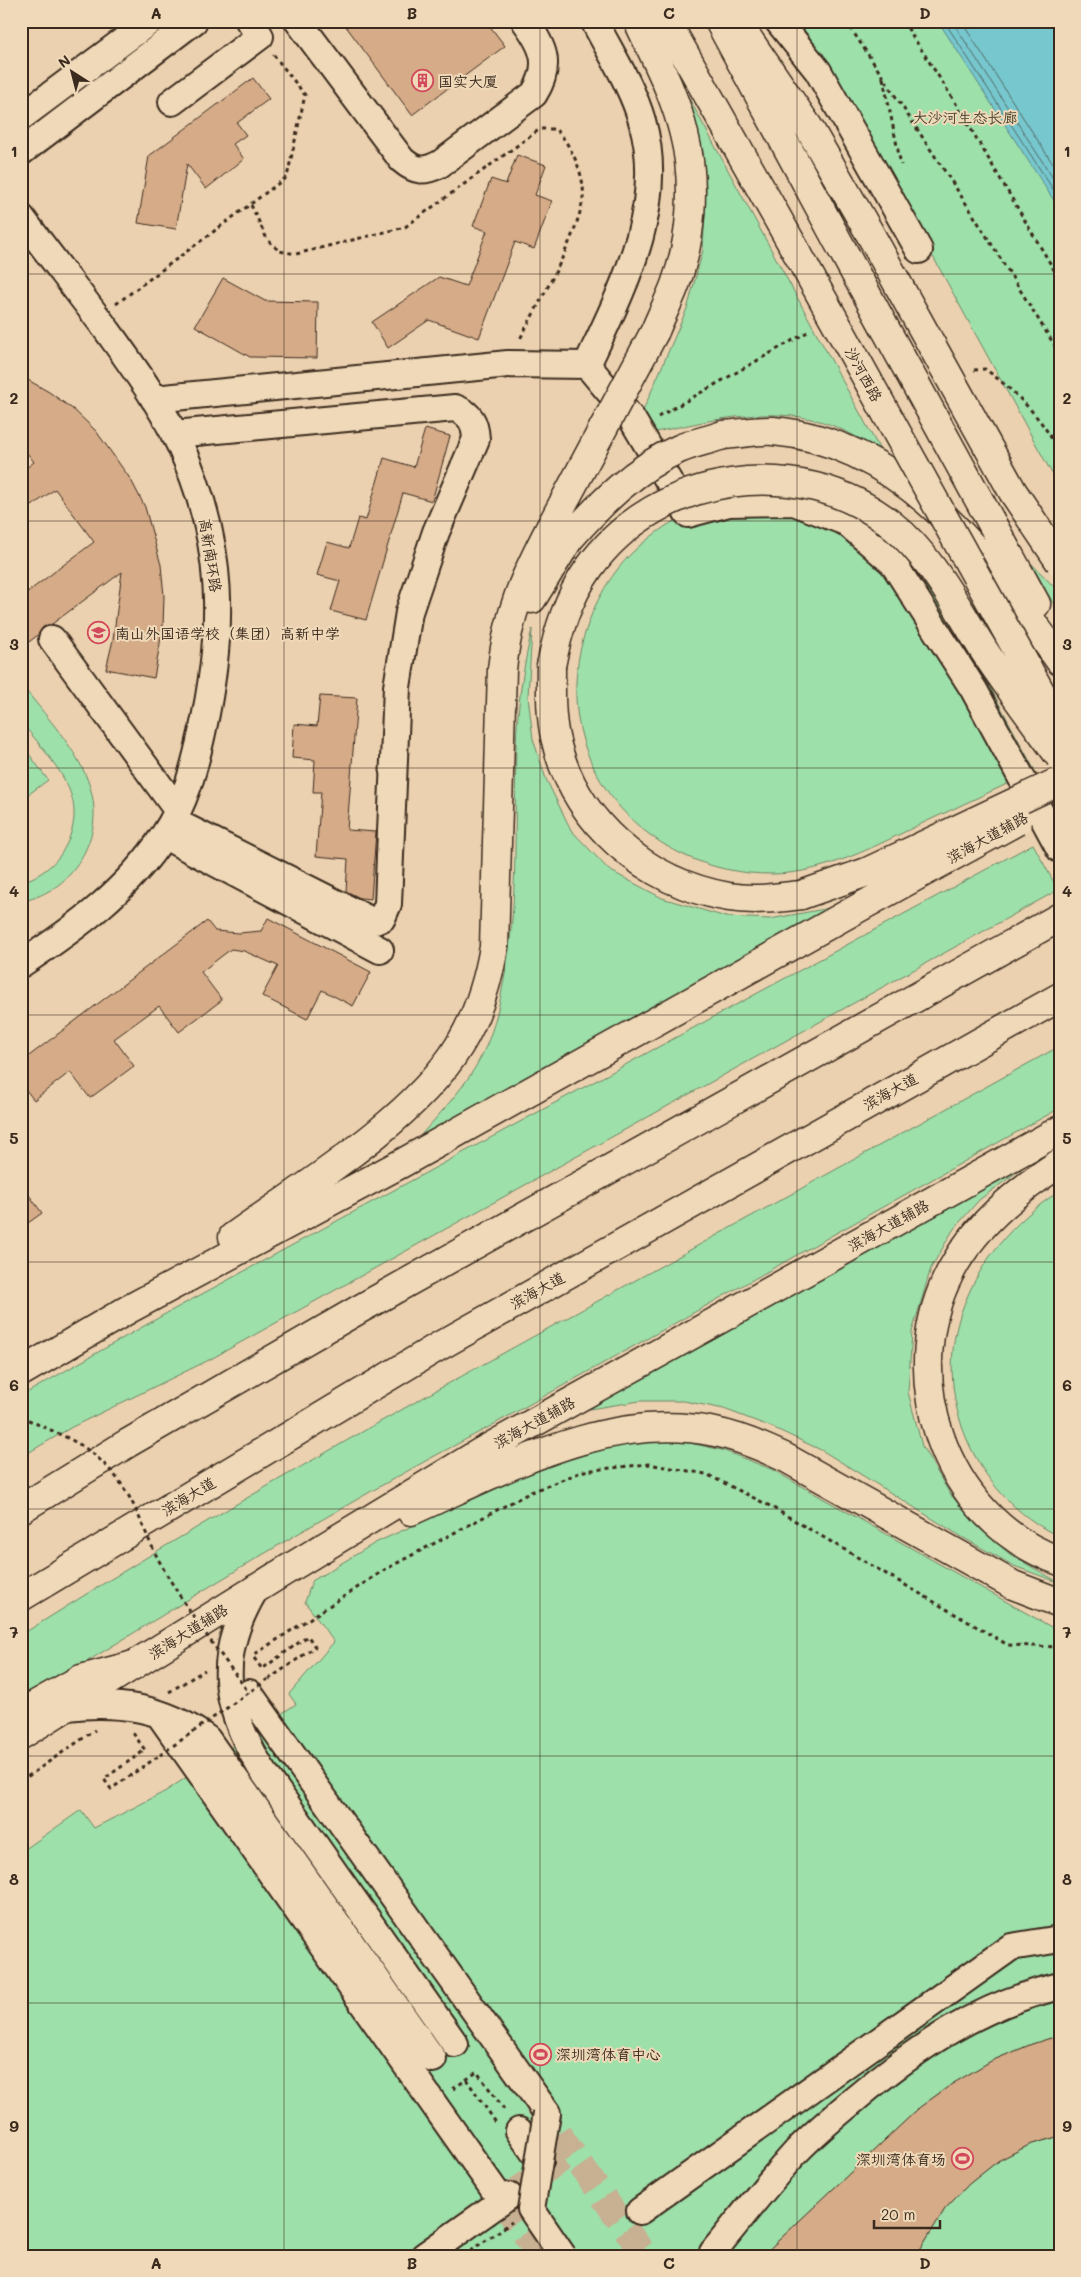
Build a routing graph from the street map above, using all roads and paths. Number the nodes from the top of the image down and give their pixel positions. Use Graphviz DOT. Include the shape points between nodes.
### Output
graph roads {
  1 [pos="150,21"];
  2 [pos="194,21"];
  3 [pos="525,21"];
  4 [pos="594,21"];
  5 [pos="631,21"];
  6 [pos="638,21"];
  7 [pos="666,21"];
  8 [pos="719,21"];
  9 [pos="736,21"];
  10 [pos="778,21"];
  11 [pos="846,21"];
  12 [pos="904,21"];
  13 [pos="303,23"];
  14 [pos="254,29"];
  15 [pos="660,69"];
  16 [pos="172,102"];
  17 [pos="21,117"];
  18 [pos="21,152"];
  19 [pos="251,205"];
  20 [pos="21,217"];
  21 [pos="919,250"];
  22 [pos="1060,280"];
  23 [pos="97,318"];
  24 [pos="816,327"];
  25 [pos="1060,354"];
  26 [pos="508,364"];
  27 [pos="587,365"];
  28 [pos="971,370"];
  29 [pos="154,399"];
  30 [pos="638,428"];
  31 [pos="174,434"];
  32 [pos="1060,455"];
  33 [pos="559,534"];
  34 [pos="1060,562"];
  35 [pos="52,639"];
  36 [pos="1060,647"];
  37 [pos="1060,661"];
  38 [pos="1060,727"];
  39 [pos="1060,757"];
  40 [pos="1060,780"];
  41 [pos="1060,797"];
  42 [pos="172,823"];
  43 [pos="1060,849"];
  44 [pos="1060,917"];
  45 [pos="380,950"];
  46 [pos="21,964"];
  47 [pos="1060,997"];
  48 [pos="1060,1130"];
  49 [pos="1060,1164"];
  50 [pos="129,1309"];
  51 [pos="21,1372"];
  52 [pos="21,1416"];
  53 [pos="128,1443"];
  54 [pos="21,1491"];
  55 [pos="21,1509"];
  56 [pos="1060,1562"];
  57 [pos="288,1569"];
  58 [pos="256,1588"];
  59 [pos="21,1597"];
  60 [pos="1060,1603"];
  61 [pos="1060,1647"];
  62 [pos="253,1656"];
  63 [pos="247,1659"];
  64 [pos="134,1665"];
  65 [pos="207,1669"];
  66 [pos="249,1693"];
  67 [pos="163,1704"];
  68 [pos="66,1707"];
  69 [pos="21,1713"];
  70 [pos="128,1726"];
  71 [pos="96,1729"];
  72 [pos="21,1735"];
  73 [pos="21,1781"];
  74 [pos="1060,1939"];
  75 [pos="1060,1986"];
  76 [pos="455,2044"];
  77 [pos="434,2059"];
  78 [pos="466,2079"];
  79 [pos="491,2091"];
  80 [pos="432,2103"];
  81 [pos="509,2129"];
  82 [pos="540,2161"];
  83 [pos="514,2202"];
  84 [pos="640,2211"];
  85 [pos="713,2252"];
  86 [pos="424,2256"];
  87 [pos="464,2256"];
  88 [pos="563,2256"];
  1 -- 17 [label="street"];
  2 -- 18 [label="street"];
  3 -- 13 [label="street" via="535,35 546,64 543,79 534,94 426,171 412,169 402,160"];
  4 -- 27 [label="street" via="634,98 648,145 649,168 648,196 637,249"];
  5 -- 15 [label="main road"];
  6 -- 15 [label="main road"];
  7 -- 38 [label="main road, 沙河西路, bridge"];
  8 -- 36 [label="main road, bridge"];
  9 -- 34 [label="main road, bridge" via="809,128 1013,492"];
  10 -- 21 [label="street" via="818,71"];
  11 -- 25 [label="path"];
  12 -- 22 [label="path"];
  14 -- 16 [label="street"];
  14 -- 19 [label="path" via="305,95 286,177"];
  15 -- 33 [label="main road, bridge" via="684,134 689,158 690,208 676,284"];
  19 -- 23 [label="path"];
  19 -- 26 [label="path" via="267,239 279,251 296,254 405,227 540,129 555,128 565,137 578,167 583,196 572,236"];
  20 -- 23 [label="street, 高新南环路"];
  23 -- 29 [label="street, 高新南环路"];
  24 -- 30 [label="path"];
  26 -- 27 [label="street"];
  26 -- 29 [label="street"];
  27 -- 30 [label="street"];
  28 -- 32 [label="path" via="986,369 1012,388"];
  29 -- 31 [label="street, 高新南环路"];
  30 -- 43 [label="street" via="688,514 729,503 794,502 846,522 893,563 974,690"];
  31 -- 42 [label="street, 高新南环路" via="197,484 218,587 210,698 194,770"];
  31 -- 42 [label="street" via="455,408 470,417 476,439 436,532 409,612 397,687 388,904 382,918 368,919"];
  33 -- 37 [label="main road, bridge" via="635,476 678,450 723,435 771,431 813,437 855,452 904,482 955,525 996,574"];
  33 -- 50 [label="main road" via="519,590 510,616 502,669 494,946 487,984 458,1047 434,1079 372,1136"];
  35 -- 42 [label="street"];
  39 -- 40 [label="main road, bridge" via="1005,682 915,546 868,508 805,484 773,480 736,481 702,488 668,501 640,517 613,540 590,567 571,598 558,631 551,666 550,702 555,738 569,778 605,831 632,856 662,876 700,891 766,899 801,895 832,886 890,862"];
  41 -- 50 [label="main road, 滨海大道辅路, bridge" via="404,1162"];
  42 -- 45 [label="street"];
  42 -- 46 [label="street, 高新南环路" via="126,883 95,913"];
  44 -- 53 [label="main road" via="358,1310"];
  47 -- 59 [label="main road, 滨海大道" via="436,1348"];
  48 -- 57 [label="main road, 滨海大道辅路" via="481,1452"];
  49 -- 56 [label="main road" via="1002,1207 977,1232 955,1262 939,1297 930,1332 927,1370 931,1411 943,1450 962,1485 983,1511 1014,1538"];
  50 -- 51 [label="main road, 滨海大道辅路"];
  52 -- 66 [label="path, bridge" via="84,1447 119,1480 137,1508 161,1565 181,1599"];
  53 -- 54 [label="main road"];
  53 -- 55 [label="main road"];
  57 -- 58 [label="main road, 滨海大道辅路"];
  57 -- 60 [label="main road" via="388,1521 563,1445 636,1428 682,1428 714,1432 750,1442 786,1458 1013,1585"];
  58 -- 64 [label="main road, 滨海大道辅路"];
  58 -- 76 [label="street" via="232,1638 229,1683 232,1706 242,1733 261,1768"];
  61 -- 62 [label="path" via="1008,1644 768,1505 706,1474 648,1464 584,1471 531,1492 386,1569"];
  62 -- 63 [label="path"];
  62 -- 66 [label="path, bridge" via="262,1669 308,1636 315,1647"];
  64 -- 68 [label="main road, 滨海大道辅路"];
  64 -- 69 [label="main road" via="81,1679"];
  65 -- 67 [label="path"];
  66 -- 70 [label="path, bridge" via="111,1789 104,1779 146,1750"];
  66 -- 82 [label="street, bridge" via="547,2113"];
  67 -- 68 [label="street" via="99,1703"];
  67 -- 77 [label="street" via="207,1739 217,1752"];
  67 -- 80 [label="street"];
  68 -- 72 [label="main road, 滨海大道辅路"];
  71 -- 73 [label="path"];
  74 -- 84 [label="street" via="1011,1946"];
  75 -- 85 [label="street" via="980,2013 896,2065 826,2123 796,2153"];
  78 -- 79 [label="path" via="477,2072"];
  78 -- 80 [label="path"];
  78 -- 81 [label="path"];
  80 -- 83 [label="street"];
  81 -- 82 [label="street"];
  82 -- 83 [label="street, bridge"];
  83 -- 86 [label="street"];
  83 -- 87 [label="path, bridge"];
  83 -- 88 [label="street, bridge"];
}
